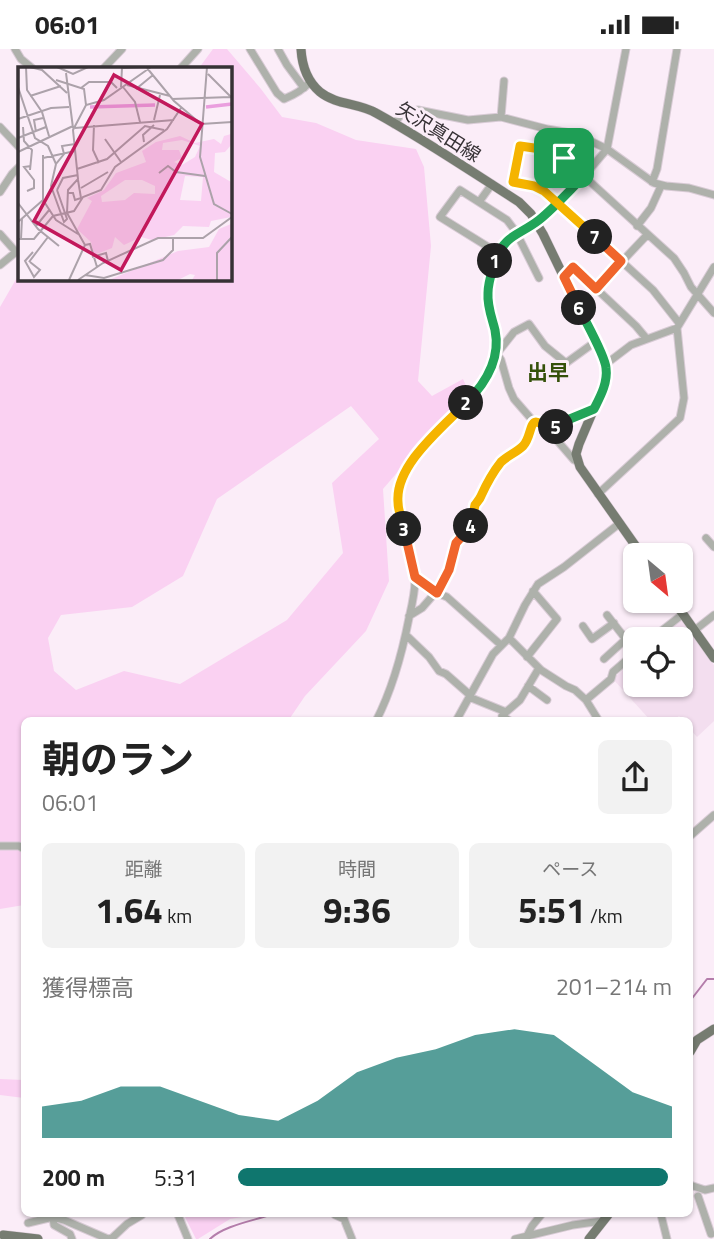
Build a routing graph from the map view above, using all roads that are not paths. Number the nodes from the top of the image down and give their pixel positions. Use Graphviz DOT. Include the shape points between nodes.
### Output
graph roads {
  1 [pos="15,49"];
  2 [pos="121,49"];
  3 [pos="198,49"];
  4 [pos="250,49"];
  5 [pos="278,49"];
  6 [pos="302,49"];
  7 [pos="626,49"];
  8 [pos="677,49"];
  9 [pos="107,65"];
  10 [pos="31,67"];
  11 [pos="182,67"];
  12 [pos="504,81"];
  13 [pos="307,85"];
  14 [pos="501,117"];
  15 [pos="394,124"];
  16 [pos="0,127"];
  17 [pos="18,145"];
  18 [pos="607,149"];
  19 [pos="18,168"];
  20 [pos="584,176"];
  21 [pos="652,181"];
  22 [pos="492,184"];
  23 [pos="661,186"];
  24 [pos="0,192"];
  25 [pos="714,195"];
  26 [pos="479,202"];
  27 [pos="557,202"];
  28 [pos="536,222"];
  29 [pos="637,226"];
  30 [pos="516,232"];
  31 [pos="0,234"];
  32 [pos="646,235"];
  33 [pos="498,253"];
  34 [pos="621,261"];
  35 [pos="0,265"];
  36 [pos="714,267"];
  37 [pos="564,277"];
  38 [pos="539,278"];
  39 [pos="596,289"];
  40 [pos="698,293"];
  41 [pos="714,313"];
  42 [pos="678,326"];
  43 [pos="646,338"];
  44 [pos="595,342"];
  45 [pos="495,356"];
  46 [pos="606,364"];
  47 [pos="594,409"];
  48 [pos="534,422"];
  49 [pos="549,431"];
  50 [pos="577,460"];
  51 [pos="598,494"];
  52 [pos="620,523"];
  53 [pos="706,538"];
  54 [pos="634,543"];
  55 [pos="714,547"];
  56 [pos="415,577"];
  57 [pos="533,591"];
  58 [pos="437,593"];
  59 [pos="607,614"];
  60 [pos="683,614"];
  61 [pos="714,615"];
  62 [pos="410,616"];
  63 [pos="614,623"];
  64 [pos="583,627"];
  65 [pos="666,627"];
  66 [pos="695,630"];
  67 [pos="406,635"];
  68 [pos="623,635"];
  69 [pos="509,638"];
  70 [pos="623,642"];
  71 [pos="501,646"];
  72 [pos="527,657"];
  73 [pos="714,658"];
  74 [pos="604,659"];
  75 [pos="623,663"];
  76 [pos="539,668"];
  77 [pos="528,686"];
  78 [pos="470,696"];
  79 [pos="586,700"];
  80 [pos="547,701"];
  81 [pos="506,712"];
  82 [pos="378,717"];
  83 [pos="458,717"];
  84 [pos="504,717"];
  85 [pos="597,717"];
  86 [pos="714,815"];
  87 [pos="693,834"];
  88 [pos="0,846"];
  89 [pos="21,847"];
  90 [pos="714,1029"];
  91 [pos="693,1047"];
  92 [pos="709,1191"];
  93 [pos="693,1199"];
  94 [pos="53,1217"];
  95 [pos="139,1217"];
  96 [pos="179,1217"];
  97 [pos="340,1217"];
  98 [pos="539,1217"];
  99 [pos="662,1217"];
  100 [pos="605,1218"];
  101 [pos="28,1223"];
  102 [pos="2,1235"];
  103 [pos="711,1235"];
  104 [pos="526,1238"];
  105 [pos="38,1239"];
  106 [pos="72,1239"];
  107 [pos="188,1239"];
  108 [pos="352,1239"];
  109 [pos="515,1239"];
  110 [pos="589,1239"];
  111 [pos="667,1239"];
  1 -- 10 [label="street"];
  2 -- 9 [label="street"];
  3 -- 11 [label="street"];
  4 -- 13 [label="street" via="284,99"];
  5 -- 13 [label="street"];
  6 -- 13 [label="main road"];
  7 -- 18 [label="street"];
  8 -- 21 [label="street"];
  12 -- 14 [label="street"];
  13 -- 15 [label="main road, 矢沢真田線"];
  14 -- 15 [label="street" via="468,120 418,110 402,113"];
  14 -- 18 [label="street" via="576,134"];
  15 -- 22 [label="main road, 矢沢真田線"];
  16 -- 17 [label="street"];
  18 -- 20 [label="street"];
  18 -- 21 [label="street"];
  19 -- 24 [label="street"];
  20 -- 27 [label="street"];
  20 -- 27 [label="street" via="555,151 520,146 513,182 534,186"];
  20 -- 29 [label="street"];
  21 -- 23 [label="street"];
  22 -- 26 [label="street"];
  22 -- 28 [label="main road, 矢沢真田線" via="526,208"];
  23 -- 25 [label="street"];
  23 -- 29 [label="street"];
  26 -- 30 [label="street" via="508,220"];
  26 -- 33 [label="street" via="460,190 439,217"];
  27 -- 28 [label="street"];
  27 -- 34 [label="street"];
  28 -- 30 [label="street"];
  28 -- 37 [label="main road, 矢沢真田線"];
  29 -- 32 [label="street"];
  30 -- 33 [label="street"];
  30 -- 38 [label="street"];
  31 -- 35 [label="street" via="16,252"];
  32 -- 34 [label="street"];
  32 -- 40 [label="street" via="674,258"];
  33 -- 45 [label="street" via="488,292"];
  34 -- 39 [label="street"];
  34 -- 42 [label="street" via="653,291"];
  36 -- 40 [label="street"];
  37 -- 39 [label="street" via="573,267"];
  37 -- 44 [label="main road, 矢沢真田線"];
  39 -- 43 [label="street"];
  40 -- 41 [label="street"];
  40 -- 42 [label="street"];
  42 -- 43 [label="street"];
  42 -- 51 [label="street" via="684,398 680,418"];
  43 -- 46 [label="street"];
  44 -- 45 [label="street" via="566,363 545,346 529,324 514,332"];
  44 -- 46 [label="main road, 矢沢真田線"];
  45 -- 48 [label="street" via="501,360 514,399"];
  45 -- 56 [label="street" via="478,390 420,450 401,477 398,504"];
  46 -- 47 [label="main road"];
  47 -- 49 [label="street"];
  47 -- 50 [label="main road"];
  48 -- 49 [label="street"];
  48 -- 58 [label="street" via="526,442 501,463 482,491 474,522 456,543"];
  49 -- 50 [label="street"];
  50 -- 51 [label="main road"];
  51 -- 52 [label="main road"];
  52 -- 54 [label="main road"];
  52 -- 57 [label="street"];
  53 -- 55 [label="street"];
  56 -- 58 [label="street"];
  56 -- 62 [label="street"];
  57 -- 69 [label="street"];
  57 -- 72 [label="street" via="557,619"];
  58 -- 62 [label="street"];
  58 -- 71 [label="street"];
  59 -- 63 [label="street"];
  60 -- 65 [label="street"];
  60 -- 66 [label="main road"];
  61 -- 66 [label="street"];
  62 -- 67 [label="street"];
  63 -- 64 [label="street" via="592,639"];
  63 -- 68 [label="street"];
  66 -- 73 [label="main road"];
  67 -- 78 [label="street"];
  67 -- 82 [label="street"];
  69 -- 71 [label="street"];
  69 -- 72 [label="street"];
  70 -- 74 [label="street"];
  71 -- 78 [label="street"];
  72 -- 76 [label="street"];
  75 -- 79 [label="street"];
  76 -- 77 [label="street"];
  76 -- 79 [label="street"];
  77 -- 80 [label="street"];
  77 -- 81 [label="street"];
  78 -- 81 [label="street"];
  78 -- 83 [label="street"];
  79 -- 85 [label="street"];
  81 -- 84 [label="street"];
  86 -- 87 [label="street"];
  88 -- 89 [label="street"];
  90 -- 91 [label="main road"];
  92 -- 93 [label="street"];
  92 -- 103 [label="street"];
  94 -- 95 [label="street" via="108,1239"];
  94 -- 101 [label="street"];
  94 -- 106 [label="street" via="54,1225"];
  96 -- 107 [label="street"];
  97 -- 108 [label="street"];
  98 -- 104 [label="street"];
  99 -- 111 [label="street"];
  100 -- 104 [label="street"];
  100 -- 110 [label="main road"];
  102 -- 105 [label="main road"];
  104 -- 109 [label="street"];
}
